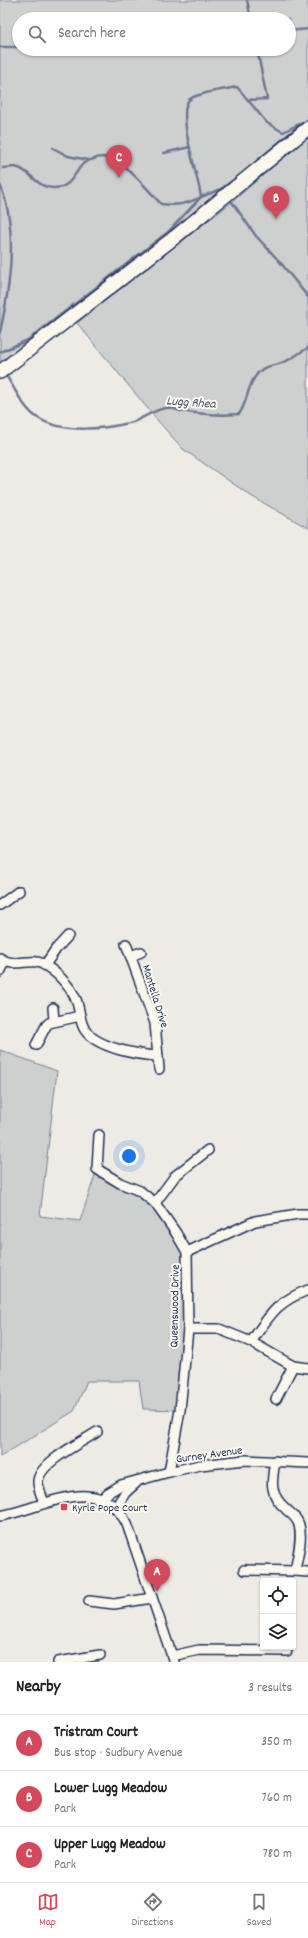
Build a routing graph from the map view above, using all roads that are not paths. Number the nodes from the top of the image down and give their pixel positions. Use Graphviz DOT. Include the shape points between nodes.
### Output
graph roads {
  1 [pos="308,128"];
  2 [pos="3,369"];
  3 [pos="19,892"];
  4 [pos="0,905"];
  5 [pos="68,936"];
  6 [pos="126,944"];
  7 [pos="141,952"];
  8 [pos="131,956"];
  9 [pos="3,960"];
  10 [pos="45,965"];
  11 [pos="0,972"];
  12 [pos="53,1008"];
  13 [pos="80,1016"];
  14 [pos="54,1020"];
  15 [pos="36,1045"];
  16 [pos="158,1056"];
  17 [pos="159,1069"];
  18 [pos="98,1135"];
  19 [pos="208,1150"];
  20 [pos="154,1203"];
  21 [pos="308,1214"];
  22 [pos="187,1252"];
  23 [pos="308,1290"];
  24 [pos="188,1329"];
  25 [pos="251,1342"];
  26 [pos="293,1366"];
  27 [pos="308,1368"];
  28 [pos="276,1399"];
  29 [pos="97,1432"];
  30 [pos="275,1461"];
  31 [pos="308,1463"];
  32 [pos="169,1472"];
  33 [pos="138,1481"];
  34 [pos="102,1499"];
  35 [pos="44,1503"];
  36 [pos="116,1507"];
  37 [pos="0,1516"];
  38 [pos="244,1570"];
  39 [pos="295,1571"];
  40 [pos="308,1572"];
  41 [pos="152,1598"];
  42 [pos="89,1601"];
  43 [pos="287,1651"];
  44 [pos="100,1655"];
  45 [pos="173,1659"];
  46 [pos="58,1662"];
  1 -- 2 [label="highway" via="182,232"];
  3 -- 4 [label="street"];
  5 -- 10 [label="street"];
  6 -- 8 [label="street, Mantella Drive"];
  7 -- 8 [label="street"];
  8 -- 16 [label="street, Mantella Drive" via="155,1023"];
  9 -- 10 [label="street" via="13,964 36,962"];
  9 -- 11 [label="street"];
  10 -- 13 [label="street" via="60,978 74,996"];
  12 -- 14 [label="street"];
  13 -- 14 [label="street"];
  13 -- 16 [label="street" via="85,1030 99,1041 130,1054"];
  14 -- 15 [label="street" via="46,1026"];
  16 -- 17 [label="street, Mantella Drive"];
  18 -- 20 [label="street, Queenswood Drive" via="97,1169 140,1191"];
  19 -- 20 [label="street" via="175,1176"];
  20 -- 22 [label="street, Queenswood Drive"];
  21 -- 22 [label="street" via="255,1221"];
  22 -- 24 [label="street, Queenswood Drive"];
  23 -- 25 [label="street" via="290,1296 273,1311"];
  24 -- 25 [label="street" via="219,1329"];
  24 -- 32 [label="street, Queenswood Drive" via="180,1410"];
  25 -- 26 [label="street"];
  26 -- 27 [label="street"];
  26 -- 28 [label="street"];
  29 -- 35 [label="street" via="51,1461 42,1470 38,1481"];
  30 -- 31 [label="street, Gurney Avenue"];
  30 -- 32 [label="street, Gurney Avenue" via="232,1460"];
  30 -- 39 [label="street" via="271,1485 274,1495 284,1508 294,1515 299,1524"];
  32 -- 33 [label="street, Gurney Avenue"];
  33 -- 34 [label="street, Gurney Avenue" via="121,1485"];
  33 -- 36 [label="street, Gurney Avenue" via="125,1493"];
  34 -- 35 [label="street" via="80,1496"];
  34 -- 36 [label="street"];
  35 -- 37 [label="street"];
  36 -- 41 [label="street" via="127,1524"];
  38 -- 39 [label="street"];
  39 -- 40 [label="street"];
  41 -- 42 [label="street" via="114,1604"];
  41 -- 45 [label="street"];
  43 -- 45 [label="street" via="199,1650"];
  44 -- 46 [label="street"];
}
